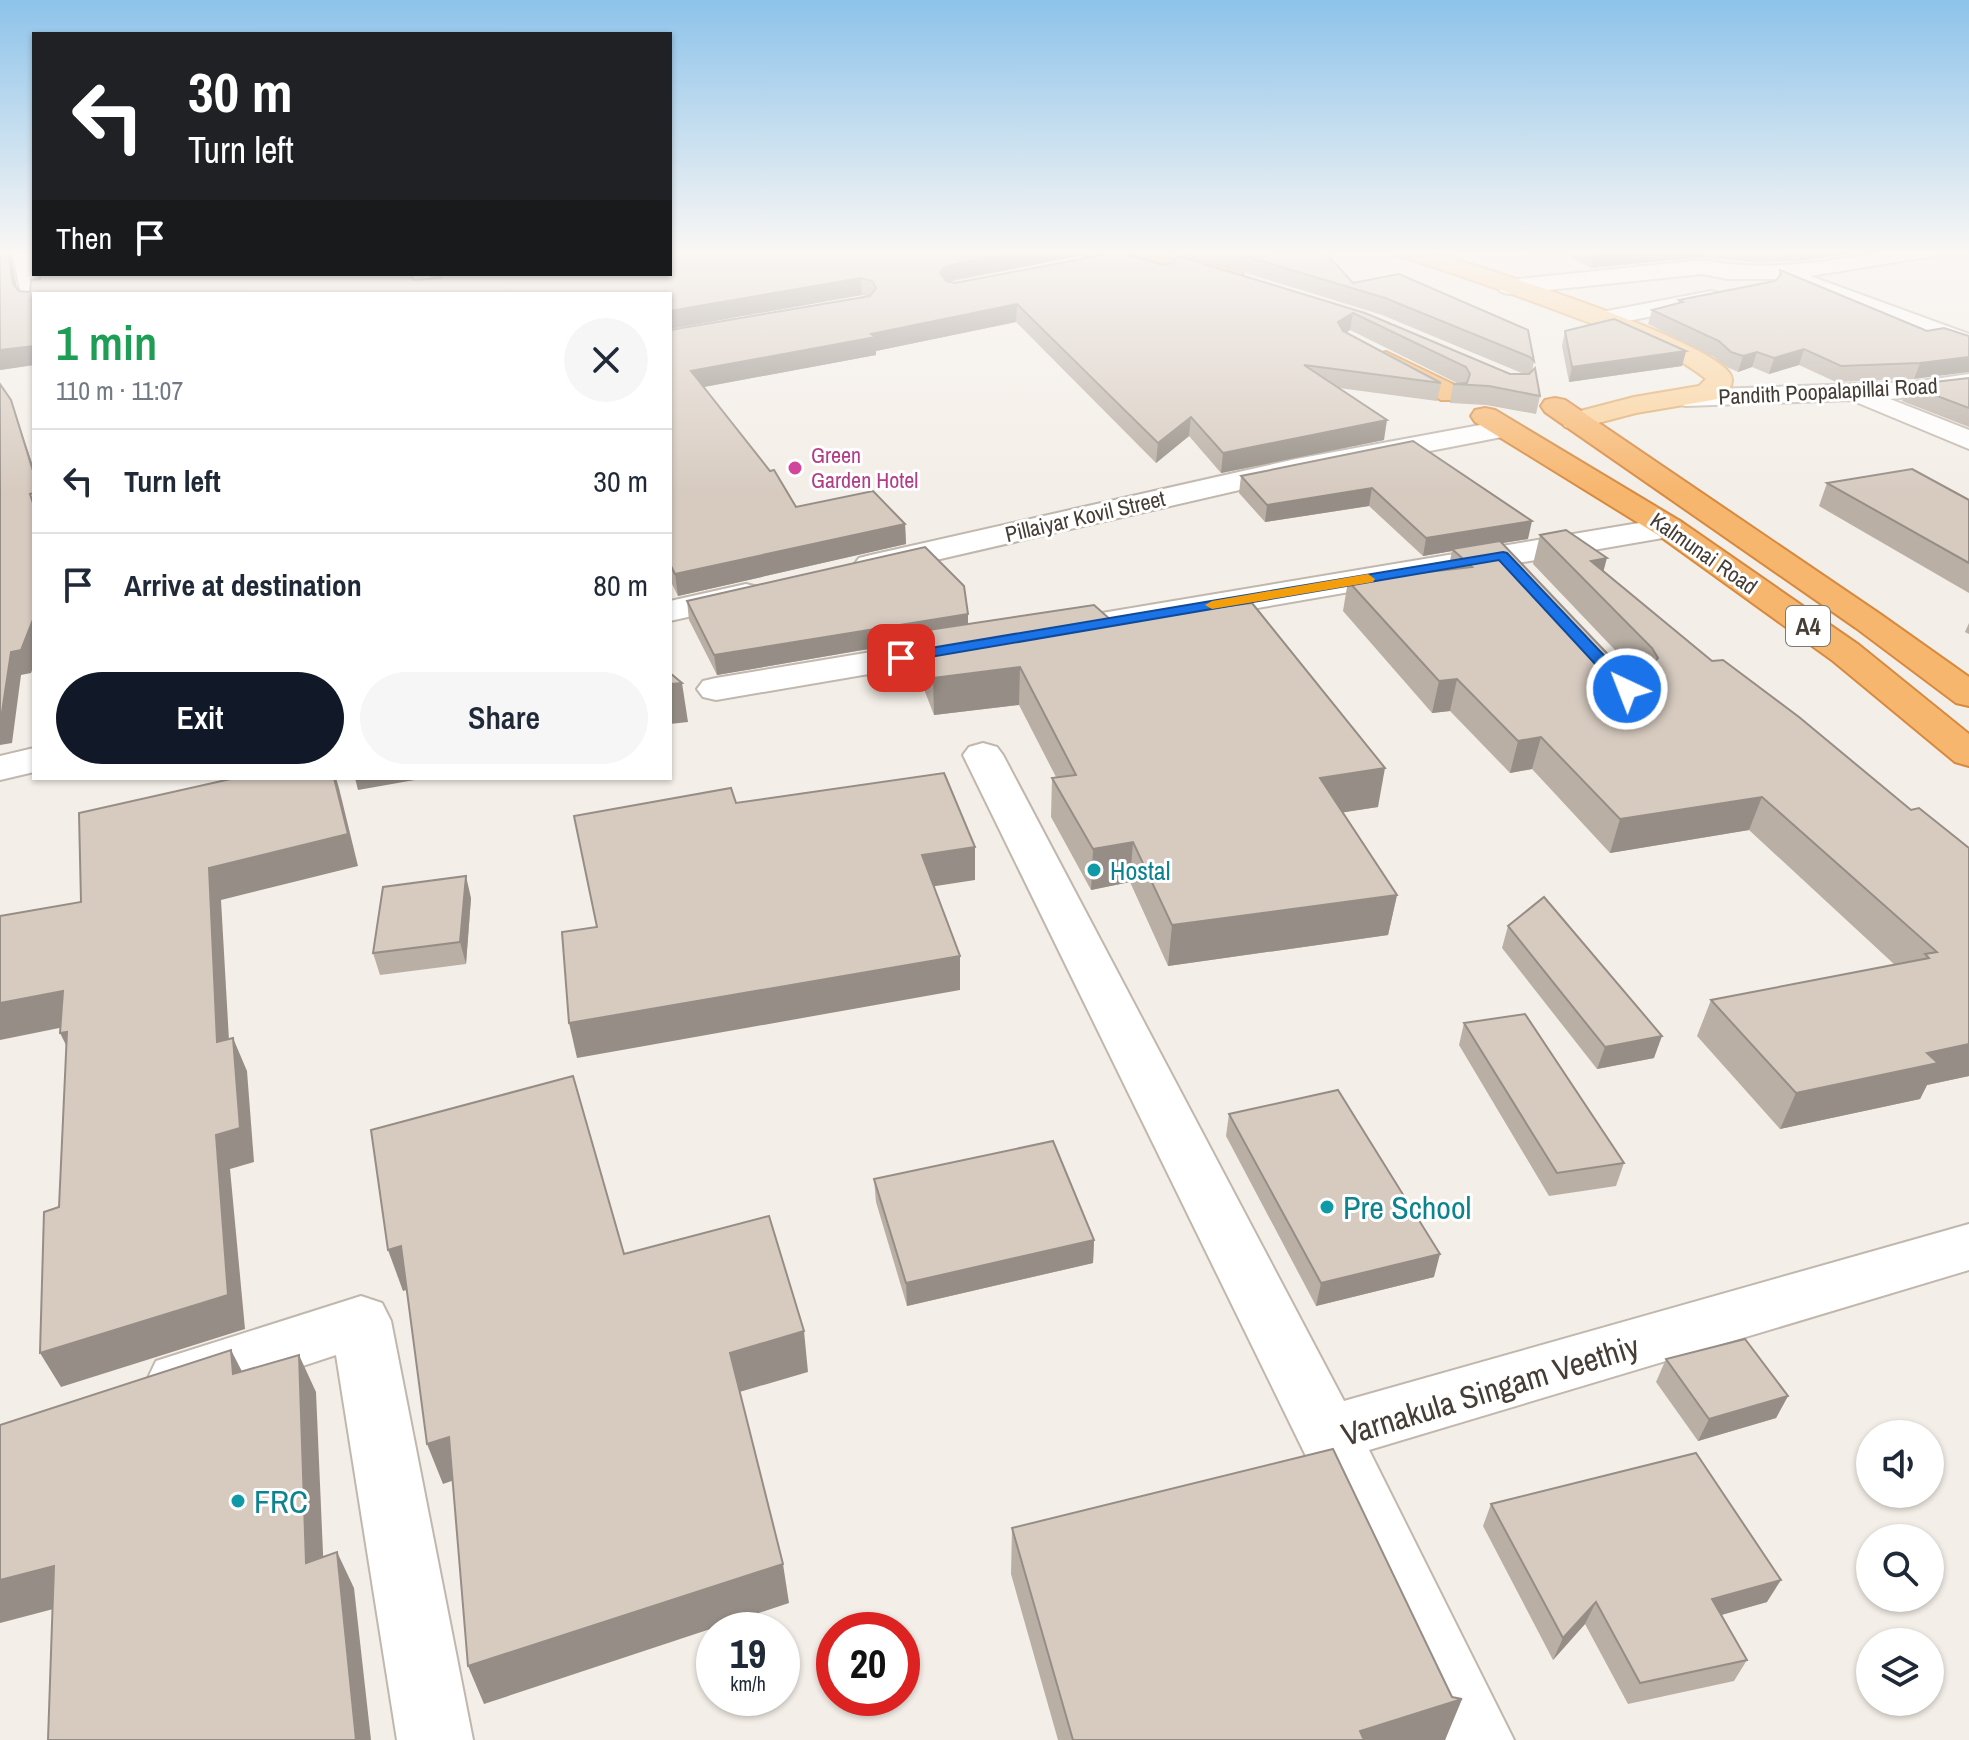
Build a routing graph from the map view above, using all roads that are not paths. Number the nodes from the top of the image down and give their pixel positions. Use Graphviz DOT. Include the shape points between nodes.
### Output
graph roads {
  1 [pos="1629,330"];
  2 [pos="1934,330"];
  3 [pos="1969,343"];
  4 [pos="1361,346"];
  5 [pos="1969,382"];
  6 [pos="1850,393"];
  7 [pos="1676,399"];
  8 [pos="1553,404"];
  9 [pos="1493,423"];
  10 [pos="1969,440"];
  11 [pos="1669,528"];
  12 [pos="1503,556"];
  13 [pos="838,573"];
  14 [pos="777,587"];
  15 [pos="1534,589"];
  16 [pos="672,611"];
  17 [pos="716,689"];
  18 [pos="1969,695"];
  19 [pos="1969,754"];
  20 [pos="983,755"];
  21 [pos="32,760"];
  22 [pos="0,768"];
  23 [pos="1969,1247"];
  24 [pos="120,1399"];
  25 [pos="1328,1434"];
  26 [pos="435,1740"];
  27 [pos="1476,1740"];
  1 -- 7 [label="main road" via="1717,373 1713,390"];
  2 -- 3 [label="street"];
  4 -- 9 [label="highway, Kalmunai Road" via="1462,389 1459,407"];
  5 -- 6 [label="street, Pandith Poopalapillai Road"];
  6 -- 7 [label="street, Pandith Poopalapillai Road"];
  6 -- 10 [label="street"];
  7 -- 8 [label="main road"];
  8 -- 9 [label="highway" via="1552,411 1532,418"];
  8 -- 18 [label="highway, Kalmunai Road / A4"];
  9 -- 11 [label="highway, Kalmunai Road / A4"];
  9 -- 13 [label="street, Pillaiyar Kovil Street"];
  11 -- 12 [label="street"];
  11 -- 19 [label="highway, Kalmunai Road / A4" via="1846,653"];
  12 -- 15 [label="street"];
  12 -- 17 [label="street"];
  14 -- 16 [label="street"];
  20 -- 25 [label="street"];
  21 -- 22 [label="street"];
  23 -- 25 [label="street, Varnakula Singam Veethiy"];
  24 -- 26 [label="street" via="361,1321"];
  25 -- 27 [label="street, Varnakula Singam Veethiy"];
}
